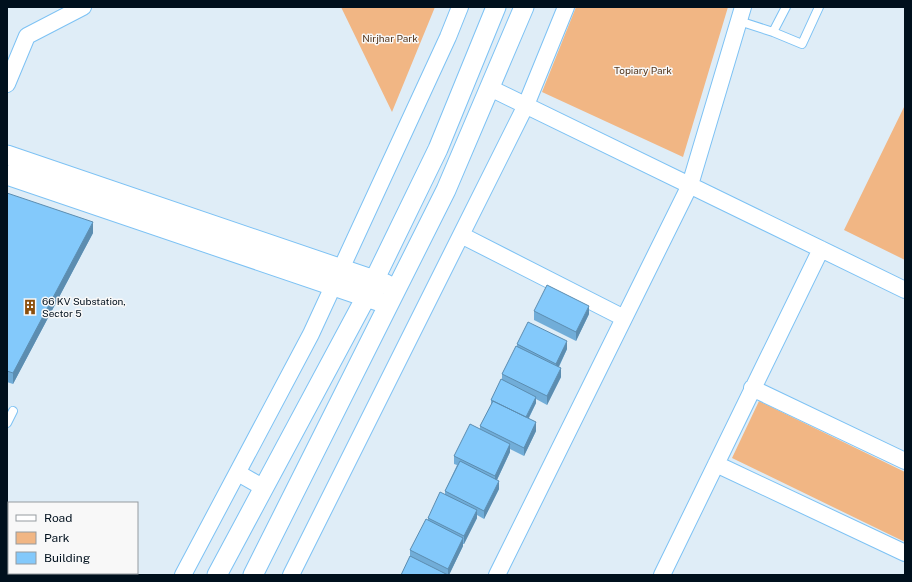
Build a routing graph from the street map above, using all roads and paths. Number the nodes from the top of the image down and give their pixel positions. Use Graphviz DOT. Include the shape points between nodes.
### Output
graph roads {
  1 [pos="83,7"];
  2 [pos="460,7"];
  3 [pos="496,7"];
  4 [pos="524,7"];
  5 [pos="566,7"];
  6 [pos="786,7"];
  7 [pos="819,7"];
  8 [pos="741,14"];
  9 [pos="773,32"];
  10 [pos="7,84"];
  11 [pos="490,88"];
  12 [pos="526,105"];
  13 [pos="7,155"];
  14 [pos="7,175"];
  15 [pos="690,185"];
  16 [pos="461,235"];
  17 [pos="821,248"];
  18 [pos="338,277"];
  19 [pos="370,288"];
  20 [pos="905,290"];
  21 [pos="393,296"];
  22 [pos="624,318"];
  23 [pos="752,388"];
  24 [pos="13,411"];
  25 [pos="7,423"];
  26 [pos="905,461"];
  27 [pos="716,464"];
  28 [pos="238,473"];
  29 [pos="264,488"];
  30 [pos="905,553"];
  31 [pos="182,575"];
  32 [pos="217,575"];
  33 [pos="254,575"];
  34 [pos="291,575"];
  35 [pos="497,575"];
  36 [pos="662,575"];
  1 -- 10 [label="street" via="27,36"];
  2 -- 18 [label="street"];
  3 -- 19 [label="street" via="438,148"];
  4 -- 11 [label="street"];
  5 -- 12 [label="street"];
  6 -- 9 [label="lane"];
  7 -- 9 [label="lane" via="802,44"];
  8 -- 9 [label="lane"];
  8 -- 15 [label="street"];
  11 -- 12 [label="street"];
  11 -- 21 [label="street" via="446,190"];
  12 -- 15 [label="street"];
  12 -- 16 [label="street"];
  13 -- 18 [label="street"];
  14 -- 18 [label="street"];
  15 -- 17 [label="street"];
  15 -- 22 [label="street"];
  16 -- 22 [label="street"];
  16 -- 34 [label="street"];
  17 -- 20 [label="street"];
  17 -- 23 [label="street"];
  18 -- 19 [label="street"];
  18 -- 28 [label="street"];
  19 -- 21 [label="street"];
  19 -- 29 [label="street"];
  21 -- 33 [label="street"];
  22 -- 35 [label="street"];
  23 -- 26 [label="street"];
  23 -- 27 [label="street"];
  24 -- 25 [label="lane"];
  27 -- 30 [label="street"];
  27 -- 36 [label="street"];
  28 -- 29 [label="street"];
  28 -- 31 [label="street"];
  29 -- 32 [label="street"];
}
